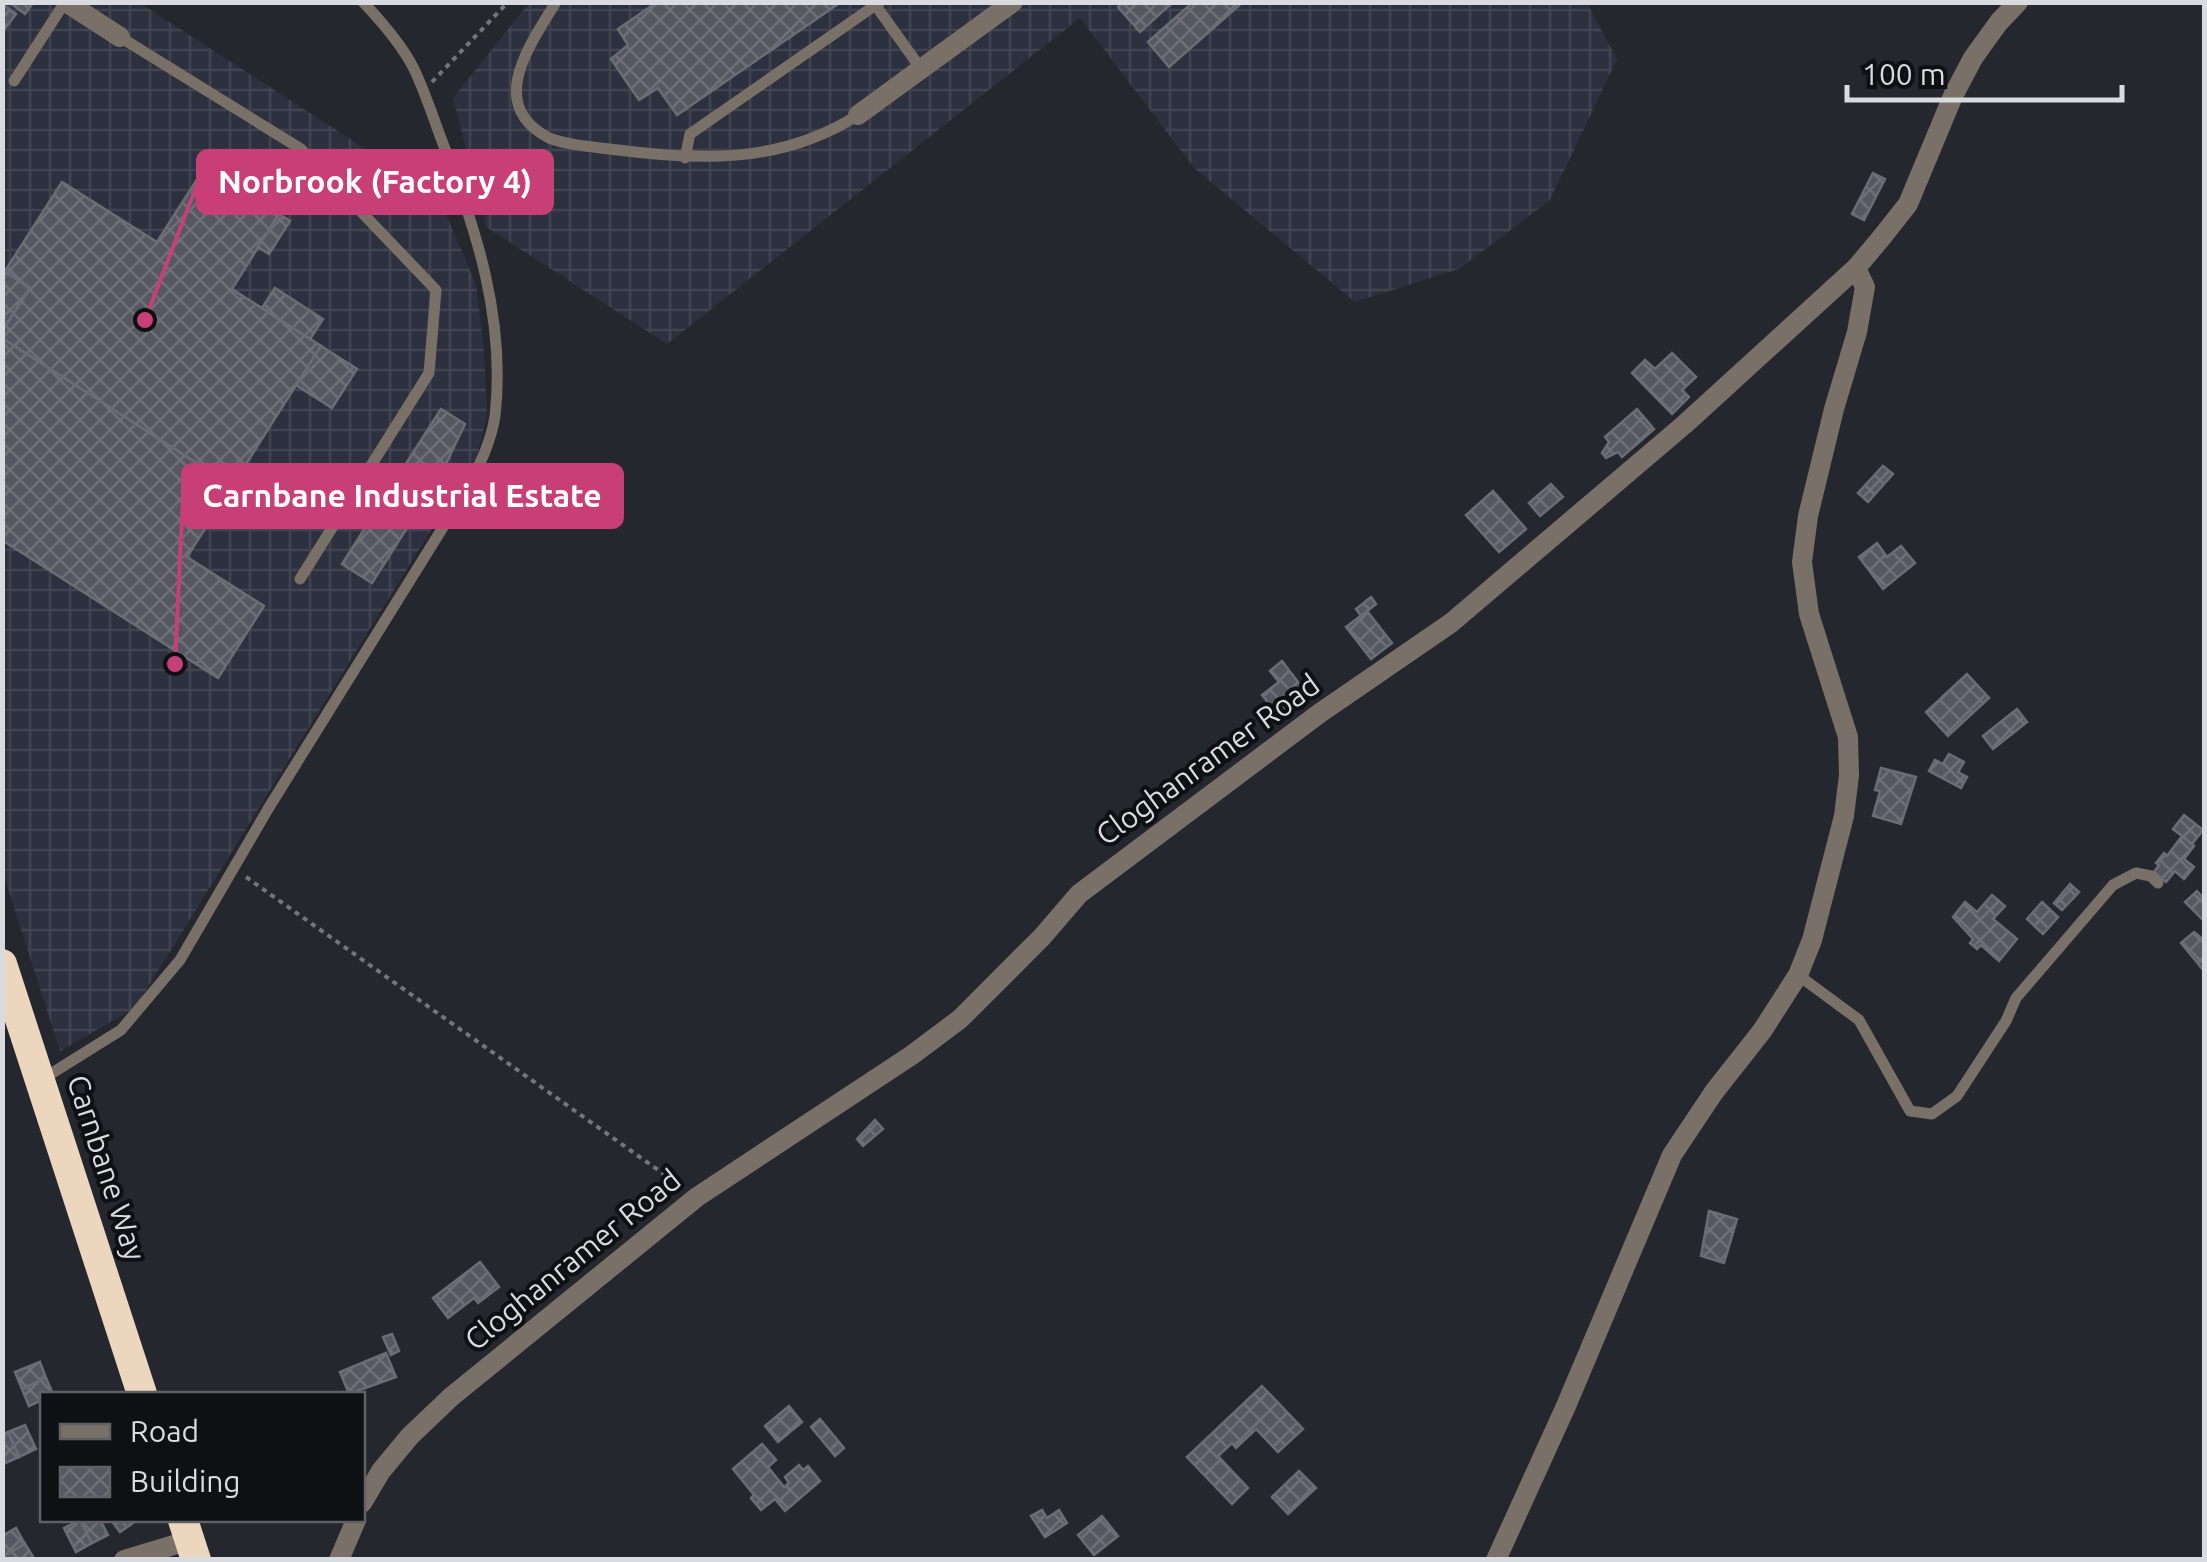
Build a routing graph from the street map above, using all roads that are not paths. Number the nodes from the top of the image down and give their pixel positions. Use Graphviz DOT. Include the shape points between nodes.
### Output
graph roads {
  1 [pos="66,2"];
  2 [pos="363,2"];
  3 [pos="556,2"];
  4 [pos="1013,2"];
  5 [pos="2018,2"];
  6 [pos="878,4"];
  7 [pos="120,37"];
  8 [pos="922,70"];
  9 [pos="14,82"];
  10 [pos="858,115"];
  11 [pos="686,158"];
  12 [pos="1856,268"];
  13 [pos="300,579"];
  14 [pos="2158,883"];
  15 [pos="2,964"];
  16 [pos="1798,975"];
  17 [pos="41,1080"];
  18 [pos="141,1392"];
  19 [pos="365,1498"];
  20 [pos="355,1522"];
  21 [pos="190,1540"];
  22 [pos="124,1560"];
  23 [pos="339,1560"];
  24 [pos="1496,1560"];
  1 -- 7 [label="street"];
  1 -- 9 [label="lane"];
  2 -- 17 [label="lane" via="413,68 486,267 498,356 486,453 180,960 121,1030"];
  3 -- 11 [label="lane" via="518,73 518,106 533,130 562,142"];
  4 -- 8 [label="street"];
  5 -- 12 [label="street, Cloghanramer Road" via="1973,58 1908,204"];
  6 -- 8 [label="lane"];
  6 -- 11 [label="lane" via="690,134"];
  7 -- 13 [label="lane" via="301,148 436,290 429,374"];
  8 -- 10 [label="street"];
  10 -- 11 [label="lane" via="774,149"];
  12 -- 16 [label="street" via="1865,287 1857,332 1816,480 1802,562 1809,614 1848,736 1850,775"];
  12 -- 19 [label="street, Cloghanramer Road" via="1490,592 1079,894 960,1019 697,1197 452,1396 410,1436"];
  14 -- 16 [label="lane" via="2136,873 2113,885 2016,998 1957,1096 1932,1114 1910,1110 1858,1020"];
  15 -- 17 [label="highway, Carnbane Way"];
  16 -- 24 [label="street" via="1672,1154"];
  17 -- 18 [label="highway, Carnbane Way"];
  20 -- 23 [label="street"];
  21 -- 22 [label="street"];
}
